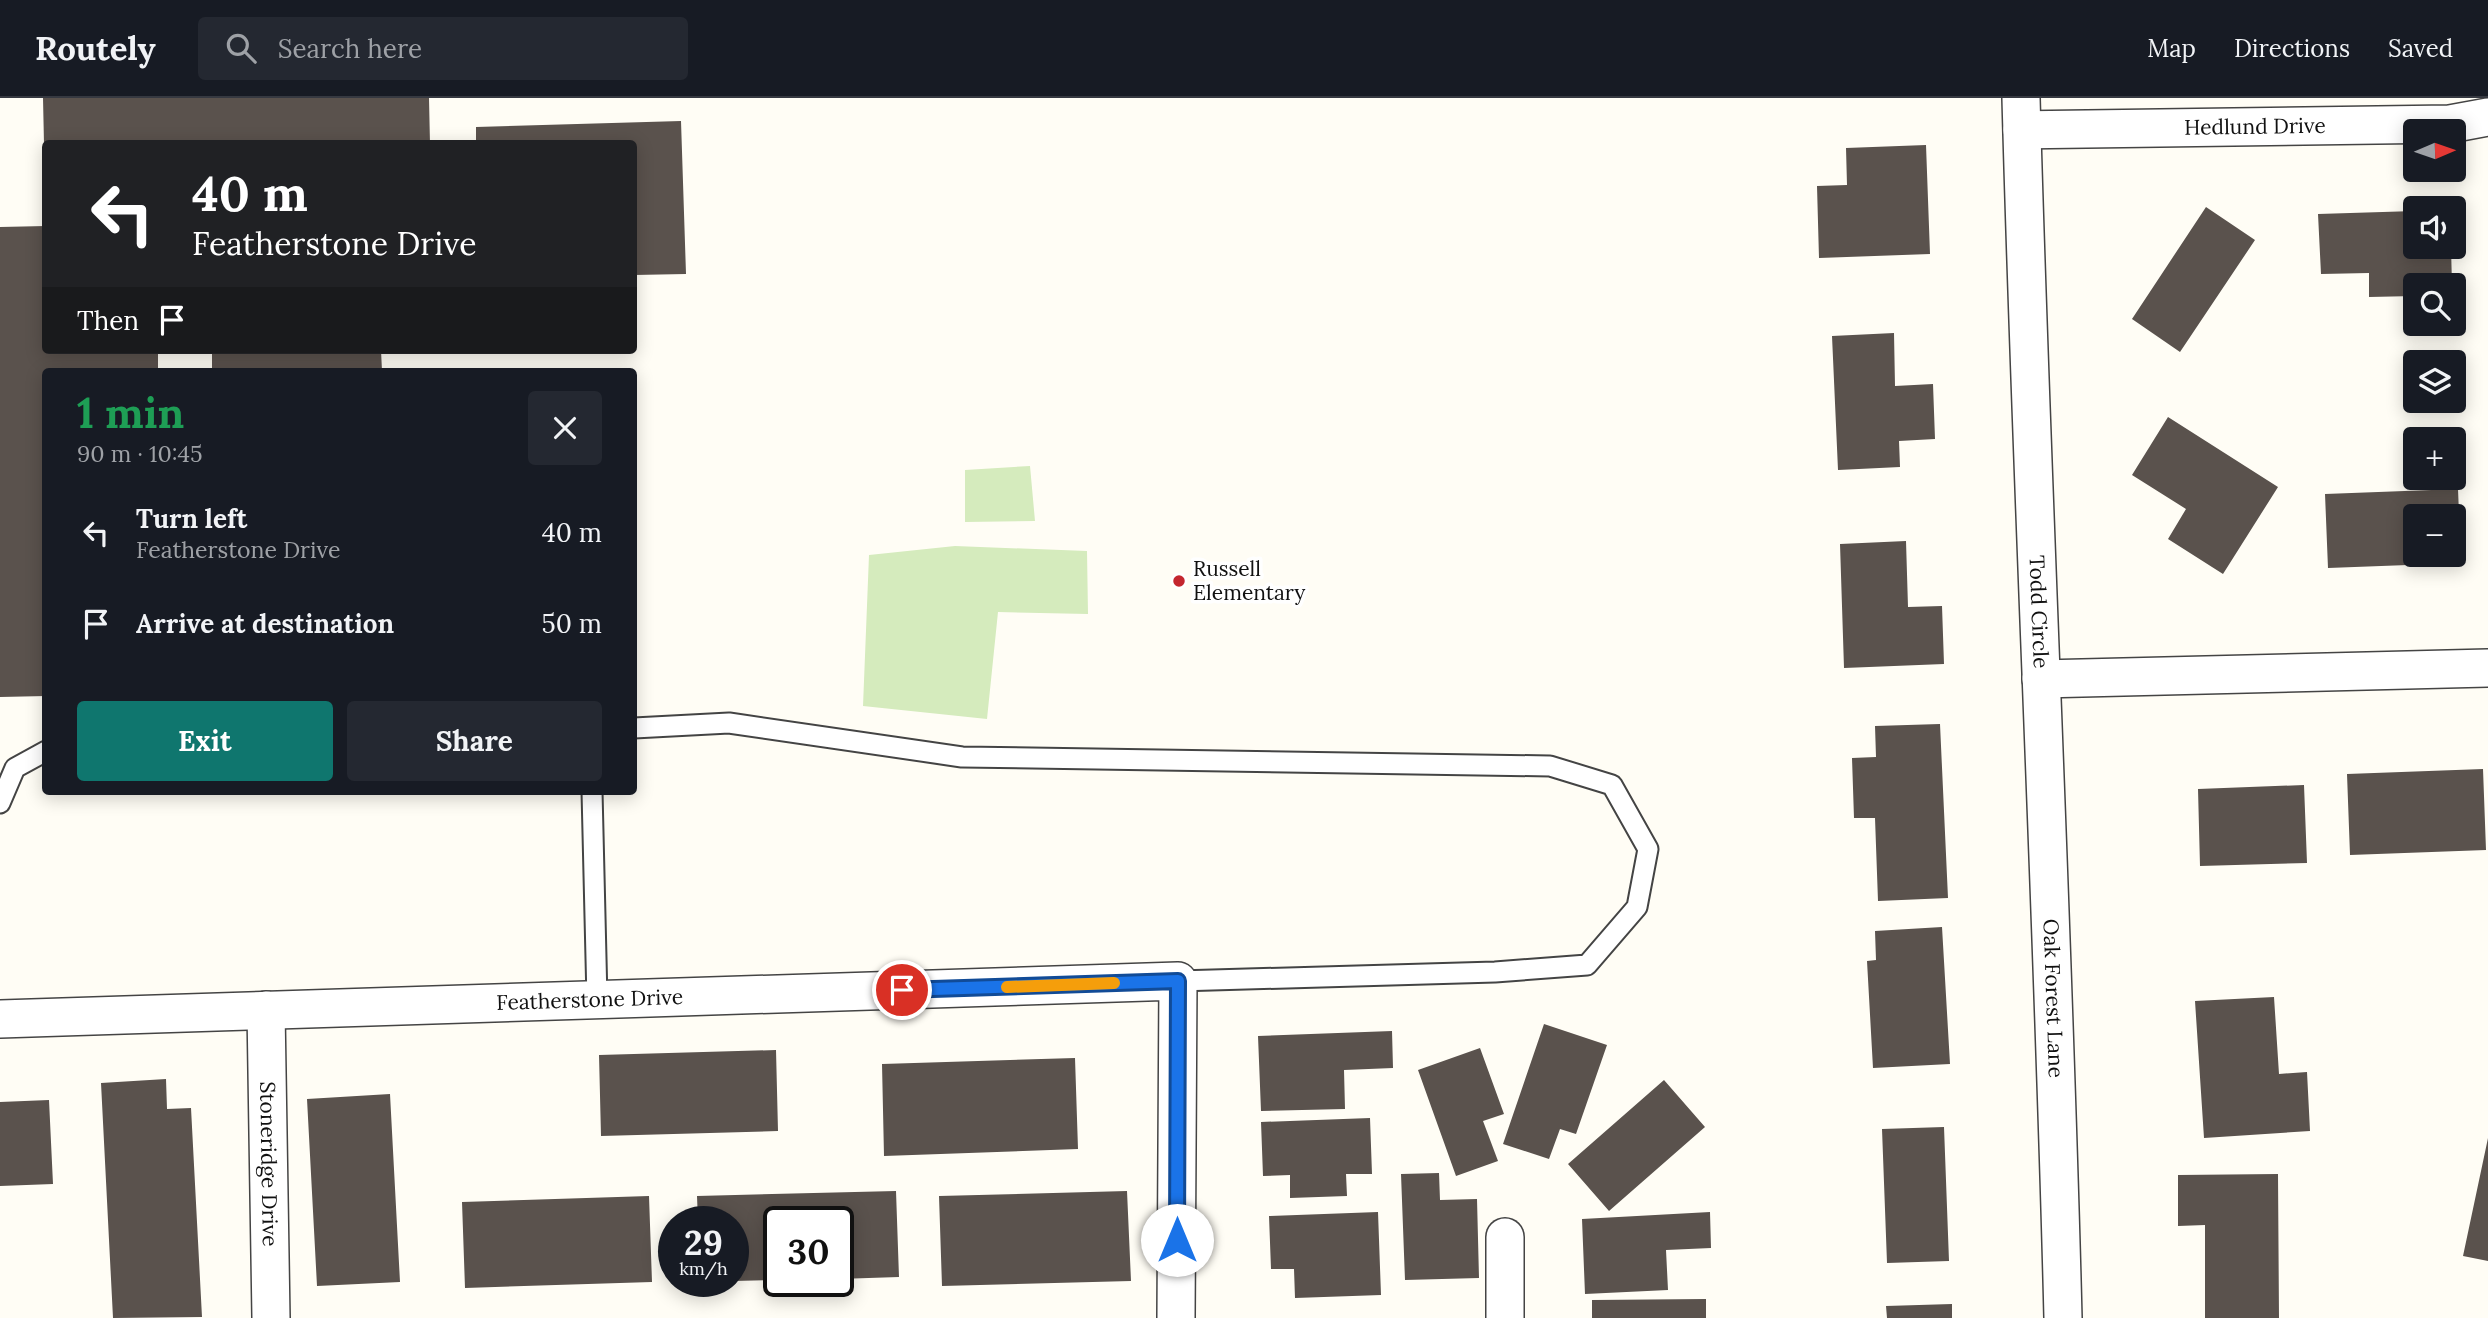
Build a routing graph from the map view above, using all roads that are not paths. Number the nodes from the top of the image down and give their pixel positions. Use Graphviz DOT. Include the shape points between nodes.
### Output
graph roads {
  1 [pos="2022,114"];
  2 [pos="2488,117"];
  3 [pos="2488,668"];
  4 [pos="2040,679"];
  5 [pos="637,728"];
  6 [pos="42,753"];
  7 [pos="592,795"];
  8 [pos="0,803"];
  9 [pos="1178,981"];
  10 [pos="597,1000"];
  11 [pos="266,1010"];
  12 [pos="0,1019"];
  13 [pos="1505,1237"];
  14 [pos="271,1318"];
  15 [pos="1176,1318"];
  16 [pos="1505,1318"];
  17 [pos="2063,1318"];
  1 -- 2 [label="street, Hedlund Drive" via="2450,124"];
  1 -- 4 [label="street, Todd Circle"];
  3 -- 4 [label="street, Todd Circle"];
  4 -- 17 [label="street, Oak Forest Lane" via="2054,950"];
  5 -- 9 [label="lane" via="729,723 962,757 1550,766 1612,785 1648,849 1637,907 1587,965"];
  6 -- 8 [label="lane" via="15,768"];
  7 -- 10 [label="lane"];
  9 -- 10 [label="street, Featherstone Drive"];
  9 -- 15 [label="street"];
  10 -- 11 [label="street, Featherstone Drive"];
  11 -- 12 [label="street, Featherstone Drive"];
  11 -- 14 [label="street, Stoneridge Drive"];
  13 -- 16 [label="street"];
}
